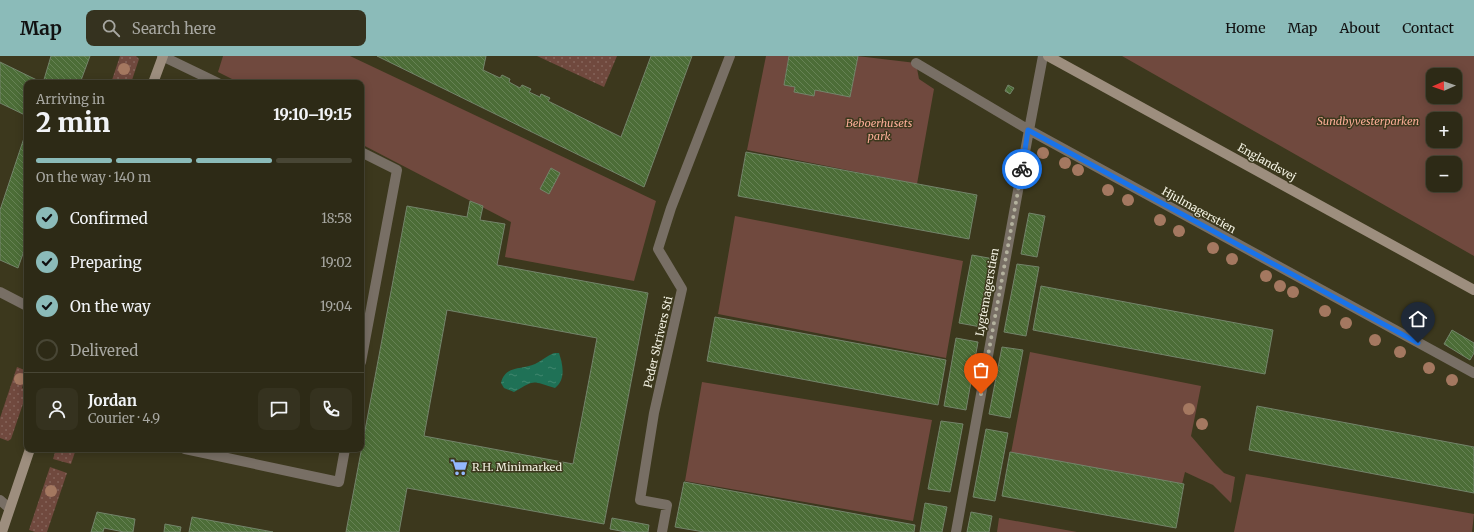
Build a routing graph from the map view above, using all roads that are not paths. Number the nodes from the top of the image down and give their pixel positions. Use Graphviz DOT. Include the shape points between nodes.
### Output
graph roads {
  1 [pos="162,56"];
  2 [pos="730,56"];
  3 [pos="1043,56"];
  4 [pos="1048,56"];
  5 [pos="916,63"];
  6 [pos="155,80"];
  7 [pos="212,80"];
  8 [pos="1028,130"];
  9 [pos="364,154"];
  10 [pos="1474,290"];
  11 [pos="0,292"];
  12 [pos="24,304"];
  13 [pos="364,346"];
  14 [pos="1474,374"];
  15 [pos="29,452"];
  16 [pos="199,452"];
  17 [pos="344,452"];
  18 [pos="0,500"];
  19 [pos="9,508"];
  20 [pos="2,532"];
  21 [pos="662,532"];
  22 [pos="956,532"];
  1 -- 6 [label="street"];
  1 -- 7 [label="street"];
  2 -- 21 [label="street, Peder Skrivers Sti" via="671,208 658,249 682,289 654,412 640,500 667,504"];
  3 -- 8 [label="street, Lygtemagerstien"];
  4 -- 10 [label="street, Englandsvej"];
  5 -- 8 [label="street, Hjulmagerstien"];
  8 -- 14 [label="street, Hjulmagerstien"];
  8 -- 22 [label="street, Lygtemagerstien"];
  9 -- 13 [label="street" via="397,170"];
  11 -- 12 [label="street"];
  15 -- 19 [label="street"];
  16 -- 17 [label="street" via="338,482"];
  18 -- 19 [label="street"];
  19 -- 20 [label="street"];
}
